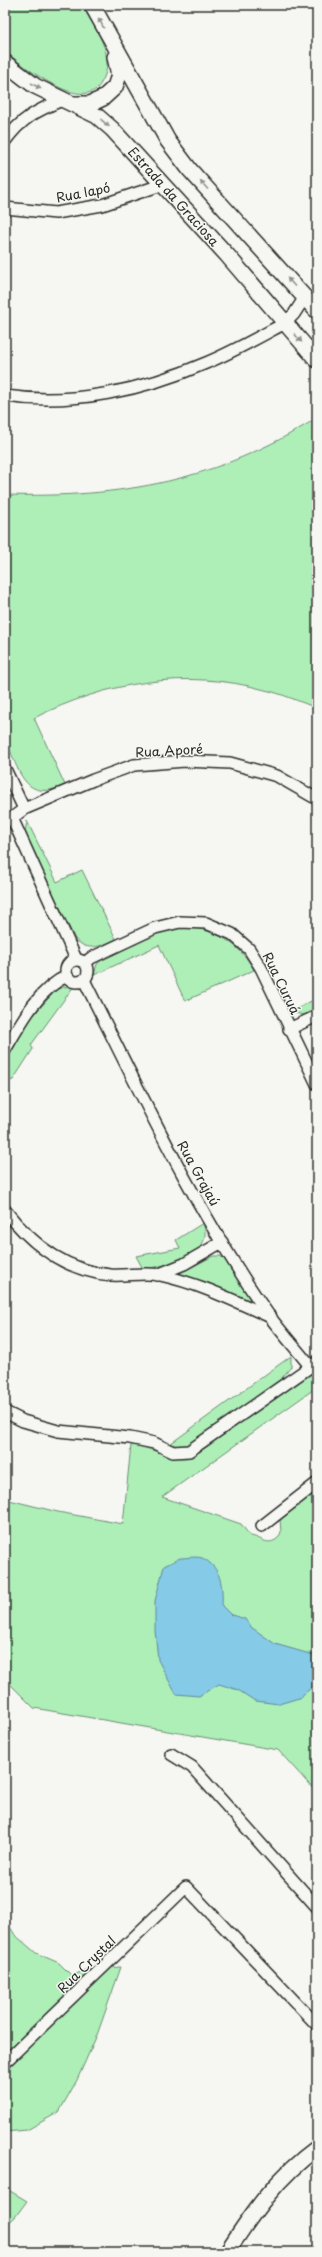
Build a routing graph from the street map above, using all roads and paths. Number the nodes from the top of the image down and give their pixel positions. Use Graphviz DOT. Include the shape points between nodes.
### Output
graph roads {
  1 [pos="92,5"];
  2 [pos="111,41"];
  3 [pos="5,63"];
  4 [pos="67,102"];
  5 [pos="5,141"];
  6 [pos="164,184"];
  7 [pos="5,208"];
  8 [pos="305,297"];
  9 [pos="317,311"];
  10 [pos="285,324"];
  11 [pos="317,360"];
  12 [pos="5,396"];
  13 [pos="5,769"];
  14 [pos="317,799"];
  15 [pos="24,809"];
  16 [pos="9,819"];
  17 [pos="81,961"];
  18 [pos="67,976"];
  19 [pos="84,980"];
  20 [pos="317,1016"];
  21 [pos="289,1029"];
  22 [pos="5,1050"];
  23 [pos="317,1084"];
  24 [pos="5,1210"];
  25 [pos="222,1242"];
  26 [pos="157,1275"];
  27 [pos="271,1317"];
  28 [pos="314,1364"];
  29 [pos="5,1412"];
  30 [pos="317,1483"];
  31 [pos="262,1526"];
  32 [pos="171,1754"];
  33 [pos="317,1907"];
  34 [pos="317,2025"];
  35 [pos="5,2062"];
  36 [pos="317,2148"];
  37 [pos="227,2252"];
  2 -- 1 [label="main road, one-way"];
  2 -- 4 [label="main road" via="119,75 115,87 103,98 90,104"];
  8 -- 2 [label="main road, one-way" via="190,170 145,103"];
  3 -- 4 [label="main road, Estrada da Graciosa, one-way" via="35,86"];
  4 -- 5 [label="street" via="34,112 16,125"];
  4 -- 6 [label="main road, Estrada da Graciosa, one-way" via="97,116"];
  6 -- 7 [label="street, Rua Iapó" via="102,205 56,213"];
  6 -- 10 [label="main road, Estrada da Graciosa"];
  8 -- 9 [label="main road"];
  8 -- 10 [label="street"];
  10 -- 11 [label="main road, Estrada da Graciosa, one-way"];
  10 -- 12 [label="street" via="206,364 135,388 82,398"];
  13 -- 15 [label="street"];
  14 -- 15 [label="street, Rua Aporé" via="277,776 230,763 185,761 134,765"];
  15 -- 16 [label="street, Rua Aporé"];
  16 -- 17 [label="street"];
  17 -- 18 [label="street" via="67,965"];
  17 -- 19 [label="street" via="89,972"];
  17 -- 21 [label="street, Rua Curuá" via="155,928 180,922 206,923 232,934 249,949 261,968"];
  18 -- 19 [label="street" via="75,982"];
  18 -- 22 [label="street" via="59,979 41,997 19,1025"];
  19 -- 25 [label="street, Rua Grajaú" via="154,1121"];
  20 -- 21 [label="street"];
  21 -- 23 [label="street, Rua Curuá"];
  24 -- 26 [label="street" via="19,1228 43,1250 75,1268 110,1275"];
  25 -- 26 [label="street" via="184,1264"];
  25 -- 27 [label="street, Rua Grajaú"];
  26 -- 27 [label="street" via="200,1285"];
  27 -- 28 [label="street, Rua Grajaú"];
  28 -- 29 [label="street" via="189,1451 173,1452 154,1443 130,1438 58,1432 23,1421"];
  30 -- 31 [label="street"];
  32 -- 33 [label="street" via="192,1767"];
  34 -- 35 [label="street, Rua Crystal" via="186,1887"];
  36 -- 37 [label="main road" via="300,2161 258,2205"];
}
